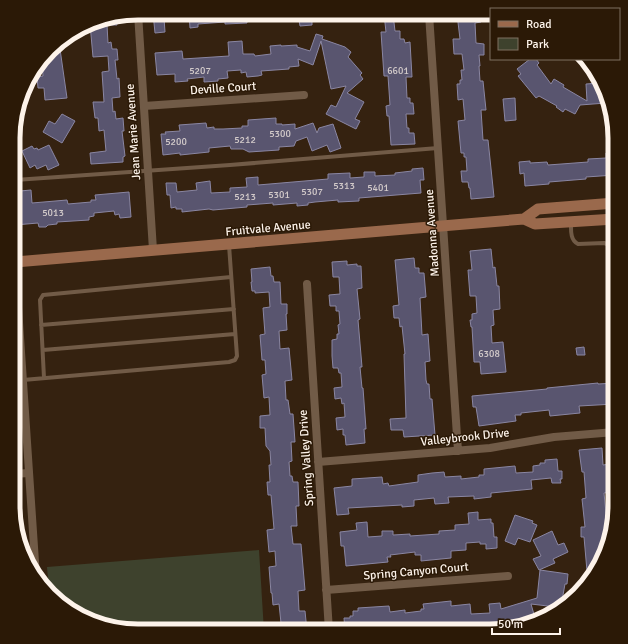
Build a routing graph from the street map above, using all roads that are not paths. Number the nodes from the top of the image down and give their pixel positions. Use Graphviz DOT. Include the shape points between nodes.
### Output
graph roads {
  1 [pos="138,20"];
  2 [pos="429,20"];
  3 [pos="304,95"];
  4 [pos="144,106"];
  5 [pos="438,148"];
  6 [pos="148,170"];
  7 [pos="20,180"];
  8 [pos="608,203"];
  9 [pos="524,219"];
  10 [pos="608,219"];
  11 [pos="571,222"];
  12 [pos="443,227"];
  13 [pos="229,244"];
  14 [pos="608,244"];
  15 [pos="153,250"];
  16 [pos="20,262"];
  17 [pos="231,277"];
  18 [pos="307,284"];
  19 [pos="234,309"];
  20 [pos="41,325"];
  21 [pos="235,334"];
  22 [pos="43,350"];
  23 [pos="20,377"];
  24 [pos="44,378"];
  25 [pos="608,433"];
  26 [pos="458,451"];
  27 [pos="318,462"];
  28 [pos="29,473"];
  29 [pos="20,474"];
  30 [pos="35,563"];
  31 [pos="508,576"];
  32 [pos="326,590"];
  33 [pos="328,624"];
  1 -- 4 [label="street, Jean Marie Avenue"];
  2 -- 5 [label="street, Madonna Avenue"];
  3 -- 4 [label="street, Deville Court"];
  4 -- 6 [label="street, Jean Marie Avenue"];
  5 -- 6 [label="lane"];
  5 -- 12 [label="street, Madonna Avenue"];
  6 -- 7 [label="lane"];
  6 -- 15 [label="street, Jean Marie Avenue"];
  8 -- 9 [label="main road, Fruitvale Avenue" via="538,209"];
  9 -- 11 [label="main road, Fruitvale Avenue" via="535,224"];
  9 -- 12 [label="main road, Fruitvale Avenue"];
  10 -- 11 [label="main road, Fruitvale Avenue"];
  11 -- 14 [label="lane" via="572,240 575,243"];
  12 -- 13 [label="main road, Fruitvale Avenue"];
  12 -- 26 [label="street, Madonna Avenue"];
  13 -- 15 [label="main road, Fruitvale Avenue"];
  13 -- 17 [label="lane"];
  15 -- 16 [label="main road, Fruitvale Avenue"];
  17 -- 19 [label="lane"];
  17 -- 20 [label="lane" via="49,293 43,295 40,300"];
  18 -- 27 [label="street, Spring Valley Drive"];
  19 -- 20 [label="lane"];
  19 -- 21 [label="lane"];
  20 -- 22 [label="lane"];
  21 -- 22 [label="lane"];
  21 -- 24 [label="lane" via="237,356 229,362"];
  22 -- 24 [label="lane"];
  23 -- 24 [label="lane"];
  23 -- 28 [label="street"];
  25 -- 26 [label="street, Valleybrook Drive" via="554,437"];
  26 -- 27 [label="street, Valleybrook Drive"];
  27 -- 32 [label="street, Spring Valley Drive"];
  28 -- 29 [label="street"];
  28 -- 30 [label="street"];
  31 -- 32 [label="street, Spring Canyon Court"];
  32 -- 33 [label="street, Spring Valley Drive"];
}
